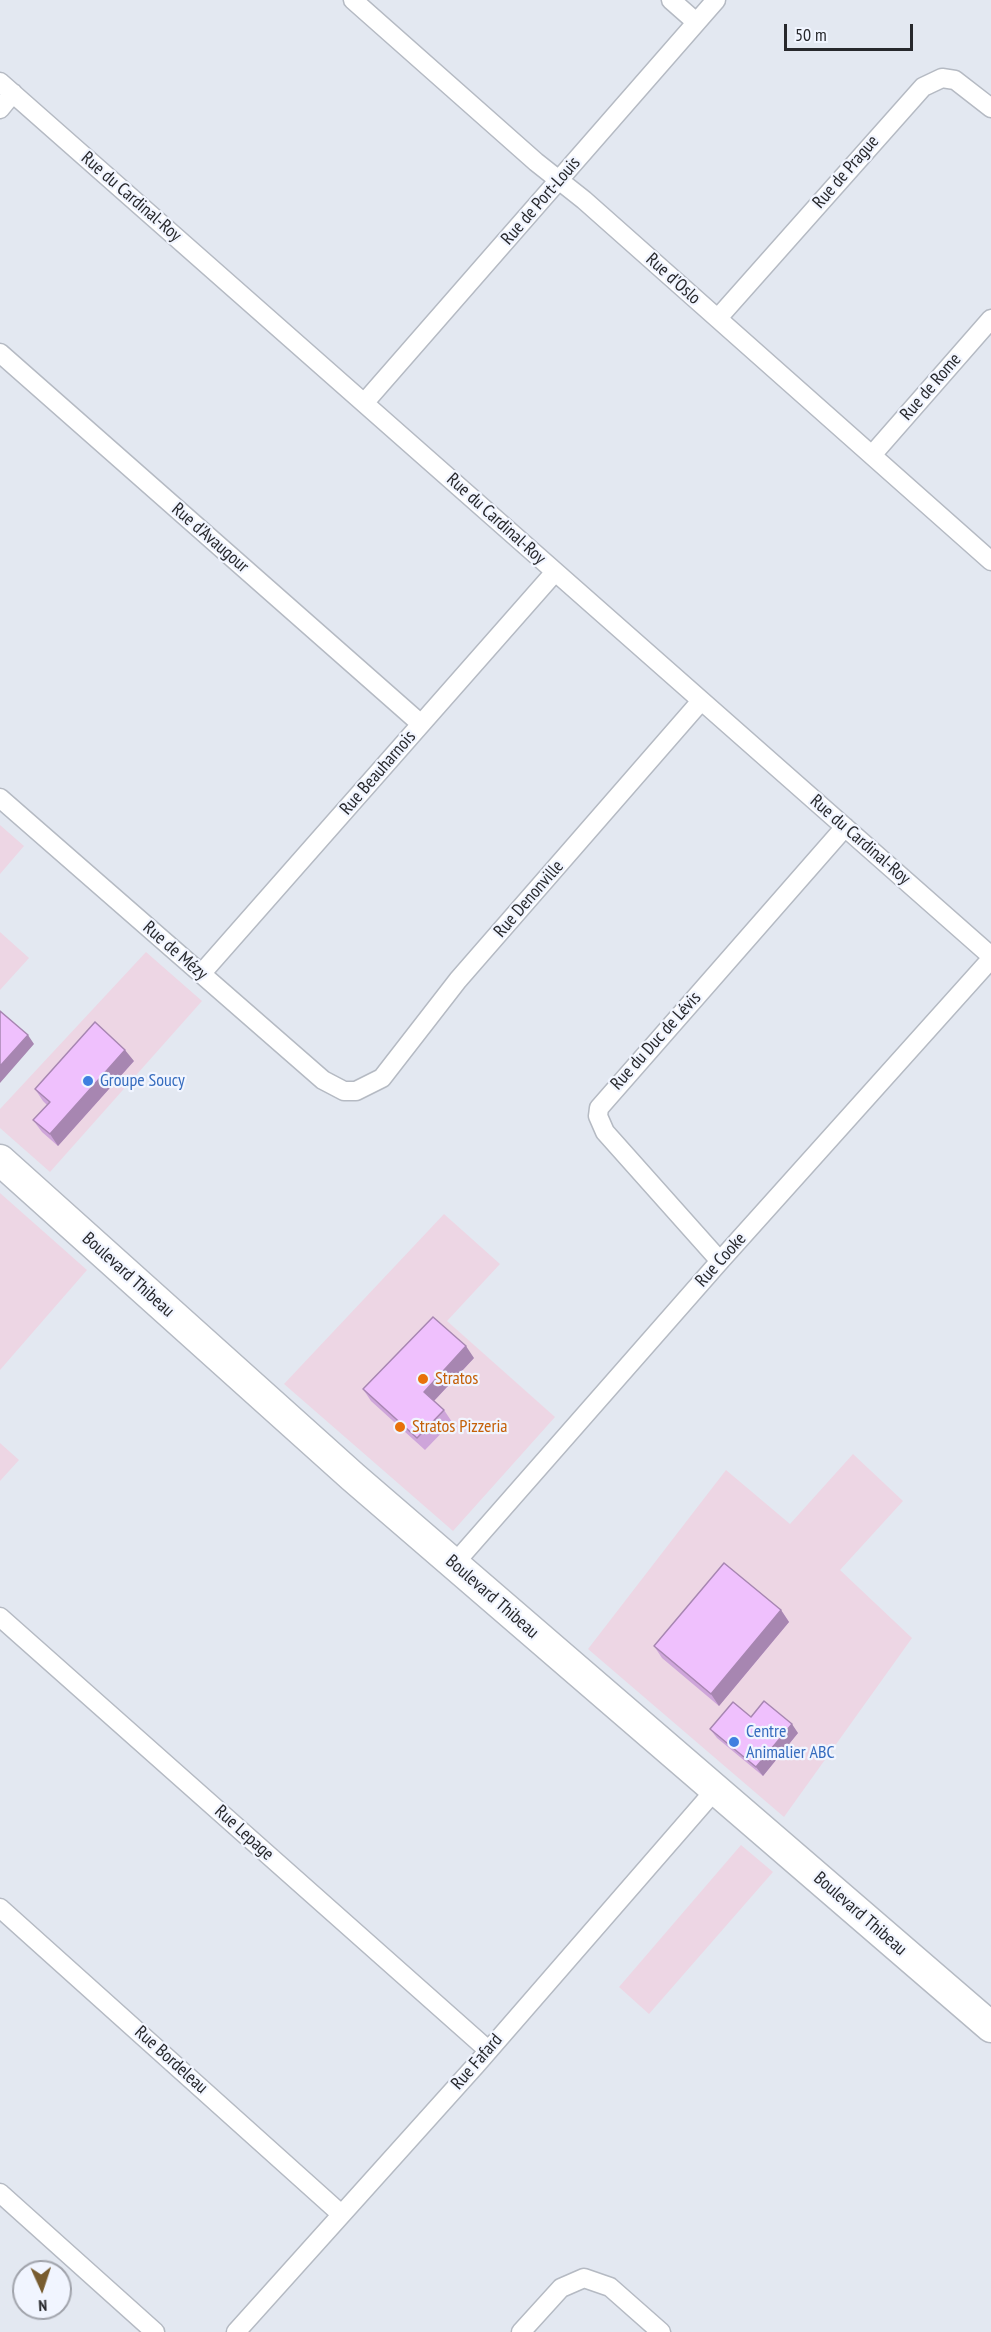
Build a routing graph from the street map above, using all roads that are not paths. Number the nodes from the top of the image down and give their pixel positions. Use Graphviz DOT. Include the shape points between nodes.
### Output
graph roads {
  1 [pos="353,0"];
  2 [pos="671,0"];
  3 [pos="716,0"];
  4 [pos="696,22"];
  5 [pos="6,88"];
  6 [pos="991,108"];
  7 [pos="0,109"];
  8 [pos="559,180"];
  9 [pos="718,318"];
  10 [pos="991,319"];
  11 [pos="0,353"];
  12 [pos="365,402"];
  13 [pos="872,455"];
  14 [pos="991,561"];
  15 [pos="555,572"];
  16 [pos="701,701"];
  17 [pos="421,724"];
  18 [pos="0,798"];
  19 [pos="845,827"];
  20 [pos="991,958"];
  21 [pos="201,974"];
  22 [pos="356,1091"];
  23 [pos="0,1160"];
  24 [pos="720,1261"];
  25 [pos="454,1564"];
  26 [pos="0,1617"];
  27 [pos="715,1790"];
  28 [pos="0,1908"];
  29 [pos="991,2027"];
  30 [pos="488,2050"];
  31 [pos="0,2193"];
  32 [pos="340,2214"];
  33 [pos="155,2332"];
  34 [pos="236,2332"];
  35 [pos="521,2332"];
  36 [pos="661,2332"];
  1 -- 8 [label="street, Rue d'Oslo"];
  2 -- 4 [label="street"];
  3 -- 4 [label="street, Rue de Port-Louis"];
  4 -- 8 [label="street, Rue de Port-Louis"];
  5 -- 7 [label="street"];
  5 -- 12 [label="street, Rue du Cardinal-Roy"];
  6 -- 9 [label="street, Rue de Prague" via="955,80 942,78 923,87"];
  8 -- 9 [label="street, Rue d'Oslo"];
  8 -- 12 [label="street, Rue de Port-Louis"];
  9 -- 13 [label="street, Rue d'Oslo"];
  10 -- 13 [label="street, Rue de Rome"];
  11 -- 17 [label="street, Rue d'Avaugour"];
  12 -- 15 [label="street, Rue du Cardinal-Roy"];
  13 -- 14 [label="street, Rue d'Oslo"];
  15 -- 16 [label="street, Rue du Cardinal-Roy"];
  15 -- 17 [label="street, Rue Beauharnois"];
  16 -- 19 [label="street, Rue du Cardinal-Roy"];
  16 -- 22 [label="street, Rue Denonville" via="458,980 382,1078"];
  17 -- 21 [label="street, Rue Beauharnois"];
  18 -- 21 [label="street, Rue de Mézy"];
  19 -- 20 [label="street, Rue du Cardinal-Roy"];
  19 -- 24 [label="street, Rue du Duc de Lévis" via="599,1108 605,1132"];
  20 -- 24 [label="street, Rue Cooke"];
  21 -- 22 [label="street, Rue de Mézy" via="323,1080"];
  23 -- 25 [label="main road, Boulevard Thibeau"];
  24 -- 25 [label="street, Rue Cooke"];
  25 -- 27 [label="main road, Boulevard Thibeau"];
  26 -- 30 [label="street, Rue Lepage"];
  27 -- 29 [label="main road, Boulevard Thibeau"];
  27 -- 30 [label="street, Rue Fafard"];
  28 -- 32 [label="street, Rue Bordeleau"];
  30 -- 32 [label="street, Rue Fafard"];
  31 -- 33 [label="street"];
  32 -- 34 [label="street, Rue Fafard"];
  35 -- 36 [label="street" via="561,2288 584,2278 610,2287"];
}
